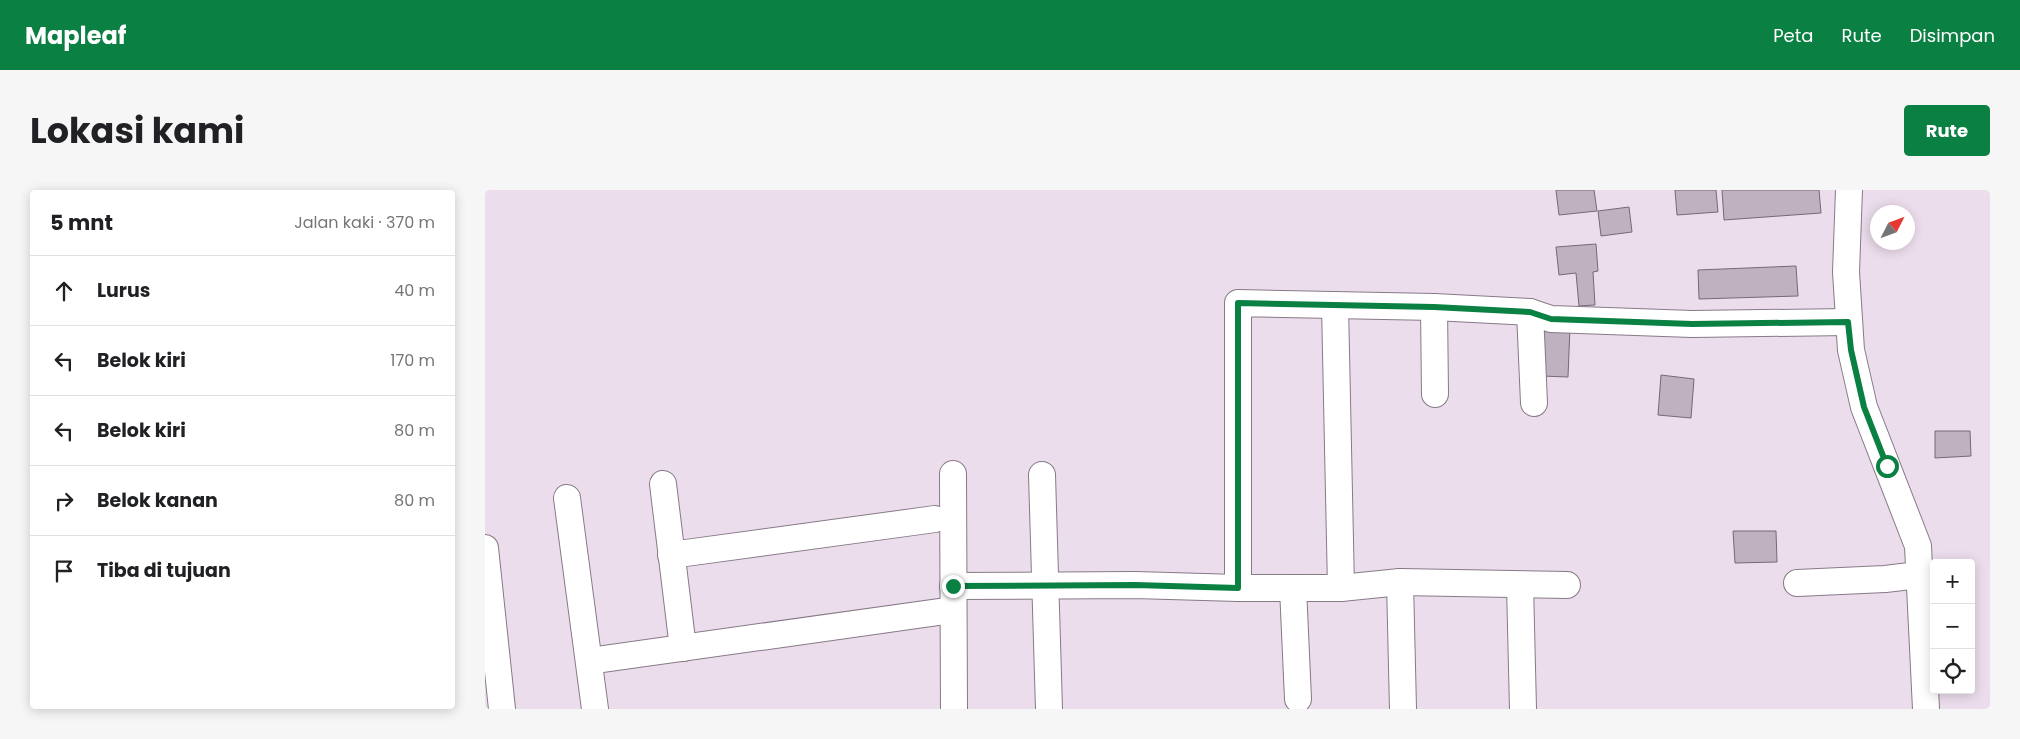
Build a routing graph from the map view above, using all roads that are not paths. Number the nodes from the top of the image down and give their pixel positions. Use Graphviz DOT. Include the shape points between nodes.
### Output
graph roads {
  1 [pos="1849,190"];
  2 [pos="1335,305"];
  3 [pos="1434,307"];
  4 [pos="1530,312"];
  5 [pos="1848,322"];
  6 [pos="1435,394"];
  7 [pos="1535,403"];
  8 [pos="953,474"];
  9 [pos="1042,475"];
  10 [pos="663,484"];
  11 [pos="567,498"];
  12 [pos="935,519"];
  13 [pos="485,548"];
  14 [pos="671,555"];
  15 [pos="1919,575"];
  16 [pos="1400,582"];
  17 [pos="1797,582"];
  18 [pos="1520,585"];
  19 [pos="1567,585"];
  20 [pos="1045,586"];
  21 [pos="1238,588"];
  22 [pos="1293,588"];
  23 [pos="1341,588"];
  24 [pos="953,598"];
  25 [pos="683,648"];
  26 [pos="589,661"];
  27 [pos="1298,699"];
  28 [pos="954,708"];
  29 [pos="502,709"];
  30 [pos="595,709"];
  31 [pos="1049,709"];
  32 [pos="1403,709"];
  33 [pos="1523,709"];
  34 [pos="1926,709"];
  1 -- 5 [label="street" via="1845,272"];
  2 -- 3 [label="street"];
  2 -- 21 [label="street" via="1238,303"];
  2 -- 23 [label="street"];
  3 -- 4 [label="street"];
  3 -- 6 [label="street"];
  4 -- 5 [label="street" via="1551,319 1692,324"];
  4 -- 7 [label="street"];
  5 -- 15 [label="street" via="1864,407 1918,546"];
  8 -- 24 [label="street"];
  9 -- 20 [label="street"];
  10 -- 14 [label="street"];
  11 -- 26 [label="street"];
  12 -- 14 [label="street"];
  13 -- 29 [label="street"];
  14 -- 25 [label="street"];
  15 -- 17 [label="street"];
  15 -- 34 [label="street"];
  16 -- 18 [label="street"];
  16 -- 23 [label="street"];
  16 -- 32 [label="street"];
  18 -- 19 [label="street"];
  18 -- 33 [label="street"];
  20 -- 21 [label="street"];
  20 -- 24 [label="street"];
  20 -- 31 [label="street"];
  21 -- 22 [label="street"];
  22 -- 23 [label="street"];
  22 -- 27 [label="street"];
  24 -- 25 [label="street"];
  24 -- 28 [label="street"];
  25 -- 26 [label="street"];
  26 -- 30 [label="street"];
}
